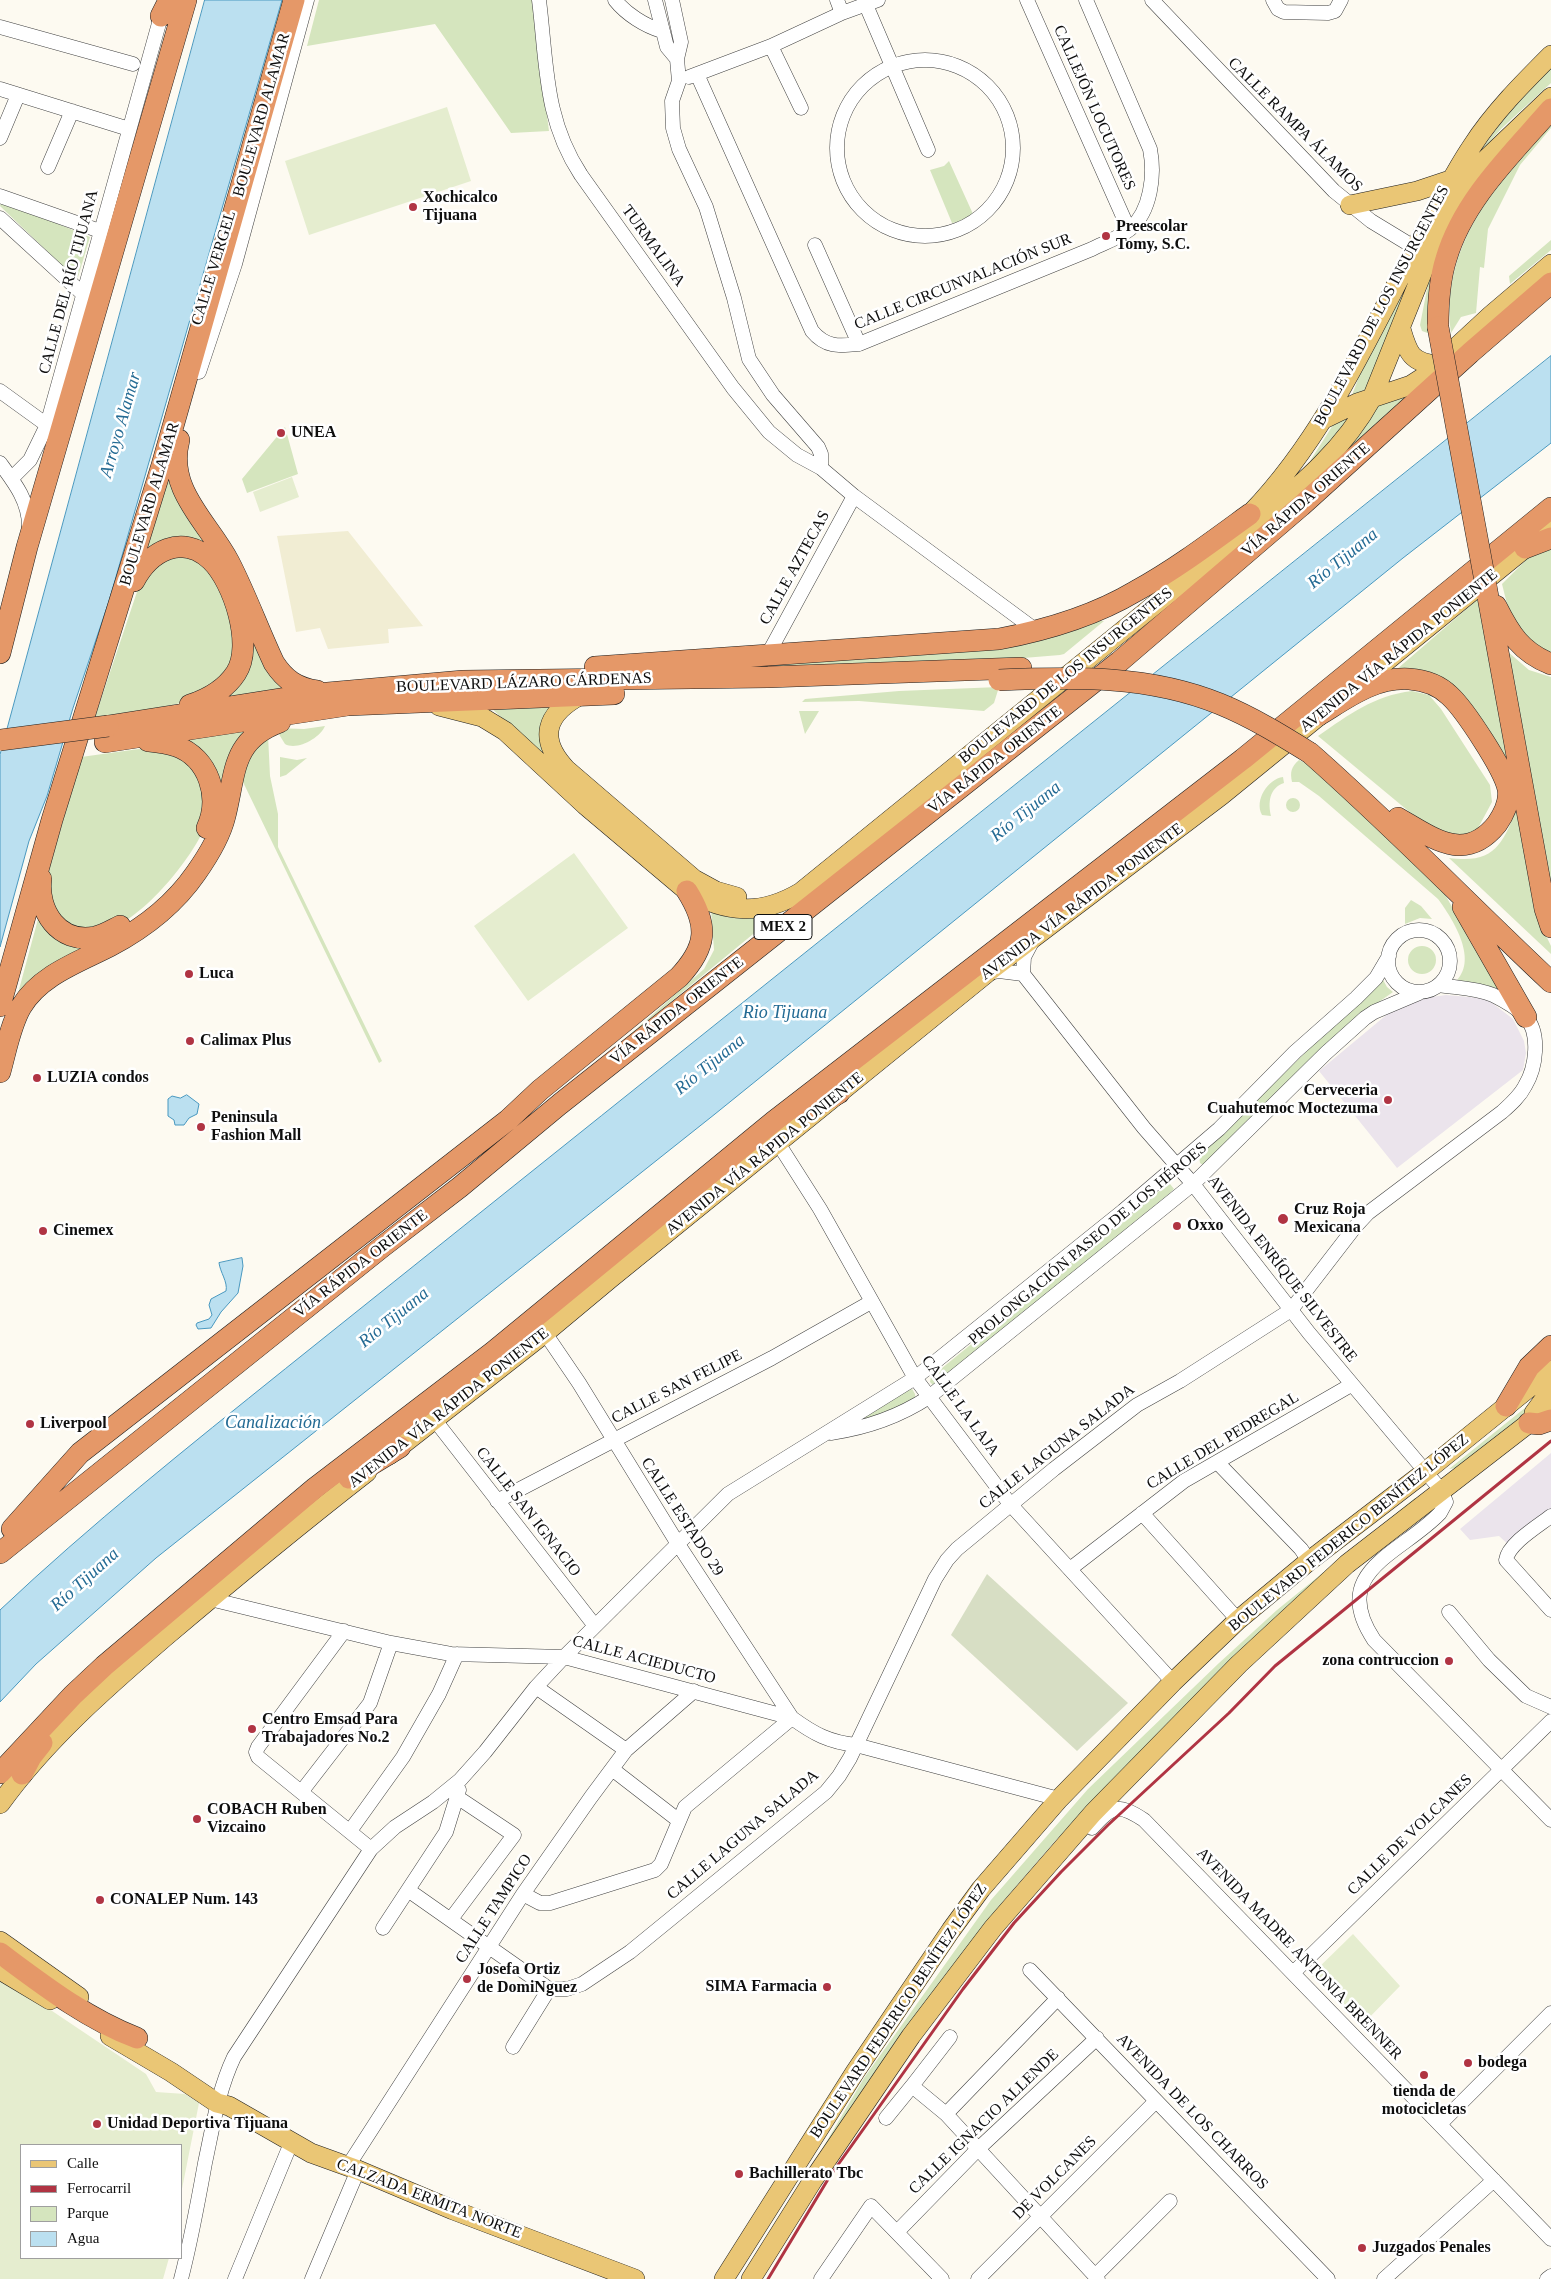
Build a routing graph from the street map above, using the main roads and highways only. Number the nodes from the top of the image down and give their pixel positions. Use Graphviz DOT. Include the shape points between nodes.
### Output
graph roads {
  1 [pos="186,0"];
  2 [pos="295,0"];
  3 [pos="1551,55"];
  4 [pos="283,87"];
  5 [pos="1551,97"];
  6 [pos="1551,109"];
  7 [pos="1450,180"];
  8 [pos="1350,205"];
  9 [pos="1422,252"];
  10 [pos="1551,264"];
  11 [pos="1551,283"];
  12 [pos="1401,330"];
  13 [pos="1438,365"];
  14 [pos="1372,398"];
  15 [pos="1322,420"];
  16 [pos="162,465"];
  17 [pos="1551,508"];
  18 [pos="1250,514"];
  19 [pos="1551,527"];
  20 [pos="1551,538"];
  21 [pos="1525,548"];
  22 [pos="1486,586"];
  23 [pos="117,614"];
  24 [pos="0,653"];
  25 [pos="1551,664"];
  26 [pos="463,681"];
  27 [pos="581,696"];
  28 [pos="353,697"];
  29 [pos="415,701"];
  30 [pos="1319,715"];
  31 [pos="137,722"];
  32 [pos="112,736"];
  33 [pos="0,740"];
  34 [pos="1314,749"];
  35 [pos="0,754"];
  36 [pos="592,800"];
  37 [pos="1398,818"];
  38 [pos="52,820"];
  39 [pos="1448,881"];
  40 [pos="687,891"];
  41 [pos="1551,927"];
  42 [pos="21,929"];
  43 [pos="1551,966"];
  44 [pos="1551,982"];
  45 [pos="0,1006"];
  46 [pos="1526,1017"];
  47 [pos="0,1045"];
  48 [pos="628,1050"];
  49 [pos="0,1072"];
  50 [pos="838,1093"];
  51 [pos="508,1120"];
  52 [pos="710,1175"];
  53 [pos="1551,1346"];
  54 [pos="1551,1370"];
  55 [pos="1551,1390"];
  56 [pos="1506,1406"];
  57 [pos="1551,1406"];
  58 [pos="1551,1420"];
  59 [pos="1529,1423"];
  60 [pos="400,1447"];
  61 [pos="80,1453"];
  62 [pos="0,1522"];
  63 [pos="260,1534"];
  64 [pos="0,1544"];
  65 [pos="0,1554"];
  66 [pos="104,1666"];
  67 [pos="0,1773"];
  68 [pos="22,1774"];
  69 [pos="0,1804"];
  70 [pos="0,1941"];
  71 [pos="0,1953"];
  72 [pos="0,1970"];
  73 [pos="137,2038"];
  74 [pos="222,2101"];
  75 [pos="756,2275"];
  76 [pos="635,2279"];
  77 [pos="724,2279"];
  1 -- 24 [label="highway" via="27,547"];
  2 -- 4 [label="highway"];
  2 -- 16 [label="highway, BOULEVARD ALAMAR"];
  3 -- 7 [label="main road, BOULEVARD DE LOS INSURGENTES" via="1489,122"];
  5 -- 9 [label="main road, BOULEVARD DE LOS INSURGENTES" via="1469,180"];
  6 -- 22 [label="highway, bridge" via="1464,216 1446,258 1438,303 1438,327"];
  7 -- 8 [label="main road" via="1417,192"];
  7 -- 9 [label="main road, BOULEVARD DE LOS INSURGENTES"];
  9 -- 12 [label="main road, BOULEVARD DE LOS INSURGENTES"];
  9 -- 15 [label="main road, BOULEVARD DE LOS INSURGENTES"];
  10 -- 13 [label="main road"];
  11 -- 48 [label="highway, VÍA RÁPIDA ORIENTE / MEX 2" via="1301,506 1119,662"];
  12 -- 13 [label="main road" via="1412,357 1425,364"];
  12 -- 14 [label="main road, BOULEVARD DE LOS INSURGENTES"];
  13 -- 14 [label="main road" via="1411,385"];
  14 -- 15 [label="main road"];
  14 -- 40 [label="main road, BOULEVARD DE LOS INSURGENTES" via="1334,453 1294,491 801,892 773,906 748,909 717,905"];
  15 -- 18 [label="main road, BOULEVARD DE LOS INSURGENTES" via="1296,461"];
  16 -- 23 [label="highway, BOULEVARD ALAMAR"];
  16 -- 28 [label="highway" via="199,372 176,458 179,478 192,510 228,560 274,663 285,678 309,690"];
  17 -- 52 [label="highway, AVENIDA VÍA RÁPIDA PONIENTE" via="1242,760 773,1122"];
  18 -- 26 [label="highway" via="1178,566 1135,592 1038,632 1000,639 600,666"];
  18 -- 36 [label="main road, BOULEVARD DE LOS INSURGENTES" via="836,851 782,889 747,898 716,892 694,879"];
  19 -- 21 [label="main road, AVENIDA VÍA RÁPIDA PONIENTE"];
  20 -- 21 [label="highway"];
  21 -- 30 [label="main road, AVENIDA VÍA RÁPIDA PONIENTE"];
  22 -- 25 [label="highway" via="1511,635 1535,656"];
  22 -- 41 [label="highway" via="1545,909"];
  23 -- 31 [label="highway" via="145,562 167,549 186,548 204,555 223,575 243,635 240,665 224,687 199,702"];
  23 -- 38 [label="highway, BOULEVARD ALAMAR"];
  26 -- 28 [label="highway, BOULEVARD LÁZARO CÁRDENAS"];
  26 -- 34 [label="highway, BOULEVARD LÁZARO CÁRDENAS" via="768,677 1091,665 1164,675 1224,694 1279,720"];
  27 -- 29 [label="highway, BOULEVARD LÁZARO CÁRDENAS"];
  27 -- 34 [label="highway, BOULEVARD LÁZARO CÁRDENAS, bridge" via="1097,678 1188,693 1219,703"];
  27 -- 36 [label="main road, BOULEVARD DE LOS INSURGENTES" via="565,704 554,716 548,741 555,758"];
  28 -- 29 [label="highway, BOULEVARD LÁZARO CÁRDENAS"];
  28 -- 31 [label="highway, BOULEVARD LÁZARO CÁRDENAS" via="304,695"];
  28 -- 32 [label="highway, BOULEVARD LÁZARO CÁRDENAS"];
  28 -- 49 [label="highway" via="266,727 251,737 235,767 218,836 196,873 150,922 62,970 38,987 22,1007"];
  29 -- 36 [label="main road, BOULEVARD DE LOS INSURGENTES" via="472,713 491,722"];
  30 -- 37 [label="highway" via="1380,682 1407,679 1437,687 1450,696 1469,719 1508,788 1502,817 1484,837 1460,846 1445,844"];
  30 -- 50 [label="main road, AVENIDA VÍA RÁPIDA PONIENTE" via="1222,795 987,973"];
  31 -- 32 [label="highway, BOULEVARD LÁZARO CÁRDENAS"];
  32 -- 33 [label="highway, BOULEVARD LÁZARO CÁRDENAS, bridge"];
  32 -- 35 [label="highway, BOULEVARD LÁZARO CÁRDENAS"];
  32 -- 38 [label="highway" via="176,746 202,766 211,784 214,804 209,825 191,860 170,887 135,917 105,934 85,938 65,933 46,916 41,903 40,888"];
  34 -- 37 [label="highway"];
  34 -- 39 [label="highway"];
  36 -- 40 [label="main road, BOULEVARD DE LOS INSURGENTES"];
  37 -- 43 [label="highway"];
  38 -- 42 [label="highway, BOULEVARD ALAMAR"];
  39 -- 44 [label="highway"];
  39 -- 46 [label="highway"];
  40 -- 51 [label="highway" via="697,906 703,926 693,962 679,978 540,1090"];
  42 -- 45 [label="highway, BOULEVARD ALAMAR"];
  42 -- 47 [label="highway"];
  48 -- 51 [label="highway"];
  48 -- 65 [label="highway, VÍA RÁPIDA ORIENTE / MEX 2"];
  50 -- 52 [label="highway"];
  50 -- 60 [label="main road, AVENIDA VÍA RÁPIDA PONIENTE"];
  51 -- 61 [label="highway"];
  52 -- 63 [label="highway, AVENIDA VÍA RÁPIDA PONIENTE" via="493,1352"];
  53 -- 56 [label="highway" via="1529,1367"];
  54 -- 56 [label="main road, BOULEVARD FEDERICO BENÍTEZ LÓPEZ"];
  55 -- 59 [label="main road"];
  56 -- 77 [label="main road, BOULEVARD FEDERICO BENÍTEZ LÓPEZ" via="1238,1620 1059,1799 981,1889 951,1930 854,2072"];
  57 -- 59 [label="main road, BOULEVARD FEDERICO BENÍTEZ LÓPEZ"];
  58 -- 59 [label="highway"];
  59 -- 75 [label="main road, BOULEVARD FEDERICO BENÍTEZ LÓPEZ" via="1347,1564 1239,1664 1093,1813 993,1928 911,2036"];
  60 -- 63 [label="highway"];
  60 -- 68 [label="main road, AVENIDA VÍA RÁPIDA PONIENTE" via="210,1599 96,1698"];
  61 -- 62 [label="highway"];
  61 -- 64 [label="highway"];
  63 -- 66 [label="highway, AVENIDA VÍA RÁPIDA PONIENTE"];
  66 -- 67 [label="highway, AVENIDA VÍA RÁPIDA PONIENTE"];
  66 -- 68 [label="highway" via="92,1685 30,1757"];
  68 -- 69 [label="main road, AVENIDA VÍA RÁPIDA PONIENTE"];
  70 -- 73 [label="main road, CALZADA ERMITA NORTE"];
  71 -- 73 [label="highway" via="87,2013 115,2030"];
  72 -- 74 [label="main road, CALZADA ERMITA NORTE"];
  73 -- 74 [label="main road, CALZADA ERMITA NORTE"];
  74 -- 76 [label="main road, CALZADA ERMITA NORTE" via="291,2143 327,2160"];
}
